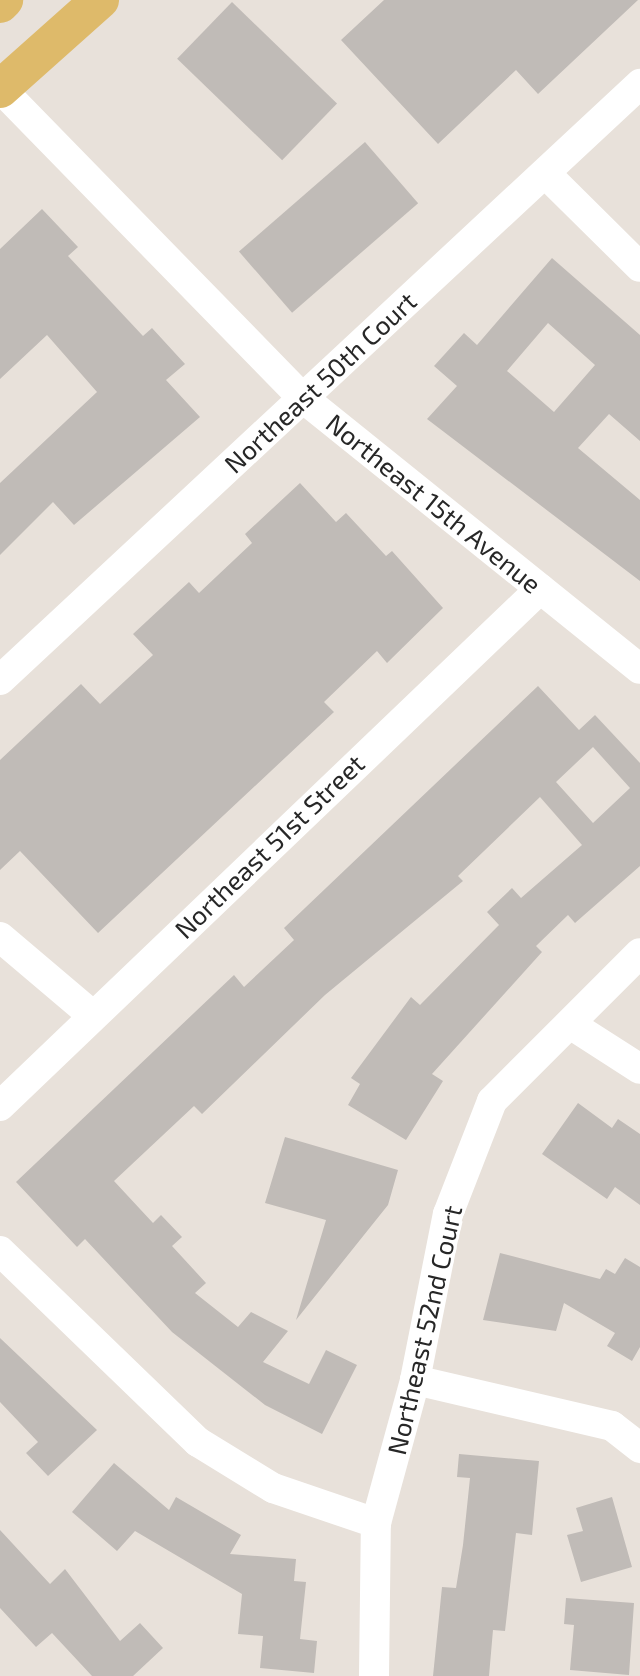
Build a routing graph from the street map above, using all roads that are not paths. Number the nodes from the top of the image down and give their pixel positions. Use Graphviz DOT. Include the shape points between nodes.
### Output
graph roads {
  1 [pos="100,0"];
  2 [pos="640,84"];
  3 [pos="0,89"];
  4 [pos="546,174"];
  5 [pos="640,267"];
  6 [pos="303,398"];
  7 [pos="540,589"];
  8 [pos="640,669"];
  9 [pos="0,680"];
  10 [pos="0,937"];
  11 [pos="640,953"];
  12 [pos="92,1015"];
  13 [pos="570,1024"];
  14 [pos="640,1069"];
  15 [pos="0,1106"];
  16 [pos="0,1251"];
  17 [pos="415,1380"];
  18 [pos="640,1448"];
  19 [pos="376,1523"];
  20 [pos="374,1676"];
  1 -- 3 [label="main road"];
  2 -- 4 [label="street, Northeast 50th Court"];
  3 -- 6 [label="street, Northeast 15th Avenue"];
  4 -- 5 [label="street"];
  4 -- 6 [label="street, Northeast 50th Court"];
  6 -- 7 [label="street, Northeast 15th Avenue"];
  6 -- 9 [label="street, Northeast 50th Court"];
  7 -- 8 [label="street, Northeast 15th Avenue"];
  7 -- 12 [label="street, Northeast 51st Street"];
  10 -- 12 [label="street"];
  11 -- 13 [label="street, Northeast 52nd Court"];
  12 -- 15 [label="street, Northeast 51st Street"];
  13 -- 14 [label="street"];
  13 -- 17 [label="street, Northeast 52nd Court" via="492,1101 448,1214"];
  16 -- 19 [label="street" via="198,1442 273,1488"];
  17 -- 18 [label="street" via="612,1426"];
  17 -- 19 [label="street, Northeast 52nd Court"];
  19 -- 20 [label="street, Northeast 52nd Court"];
}
